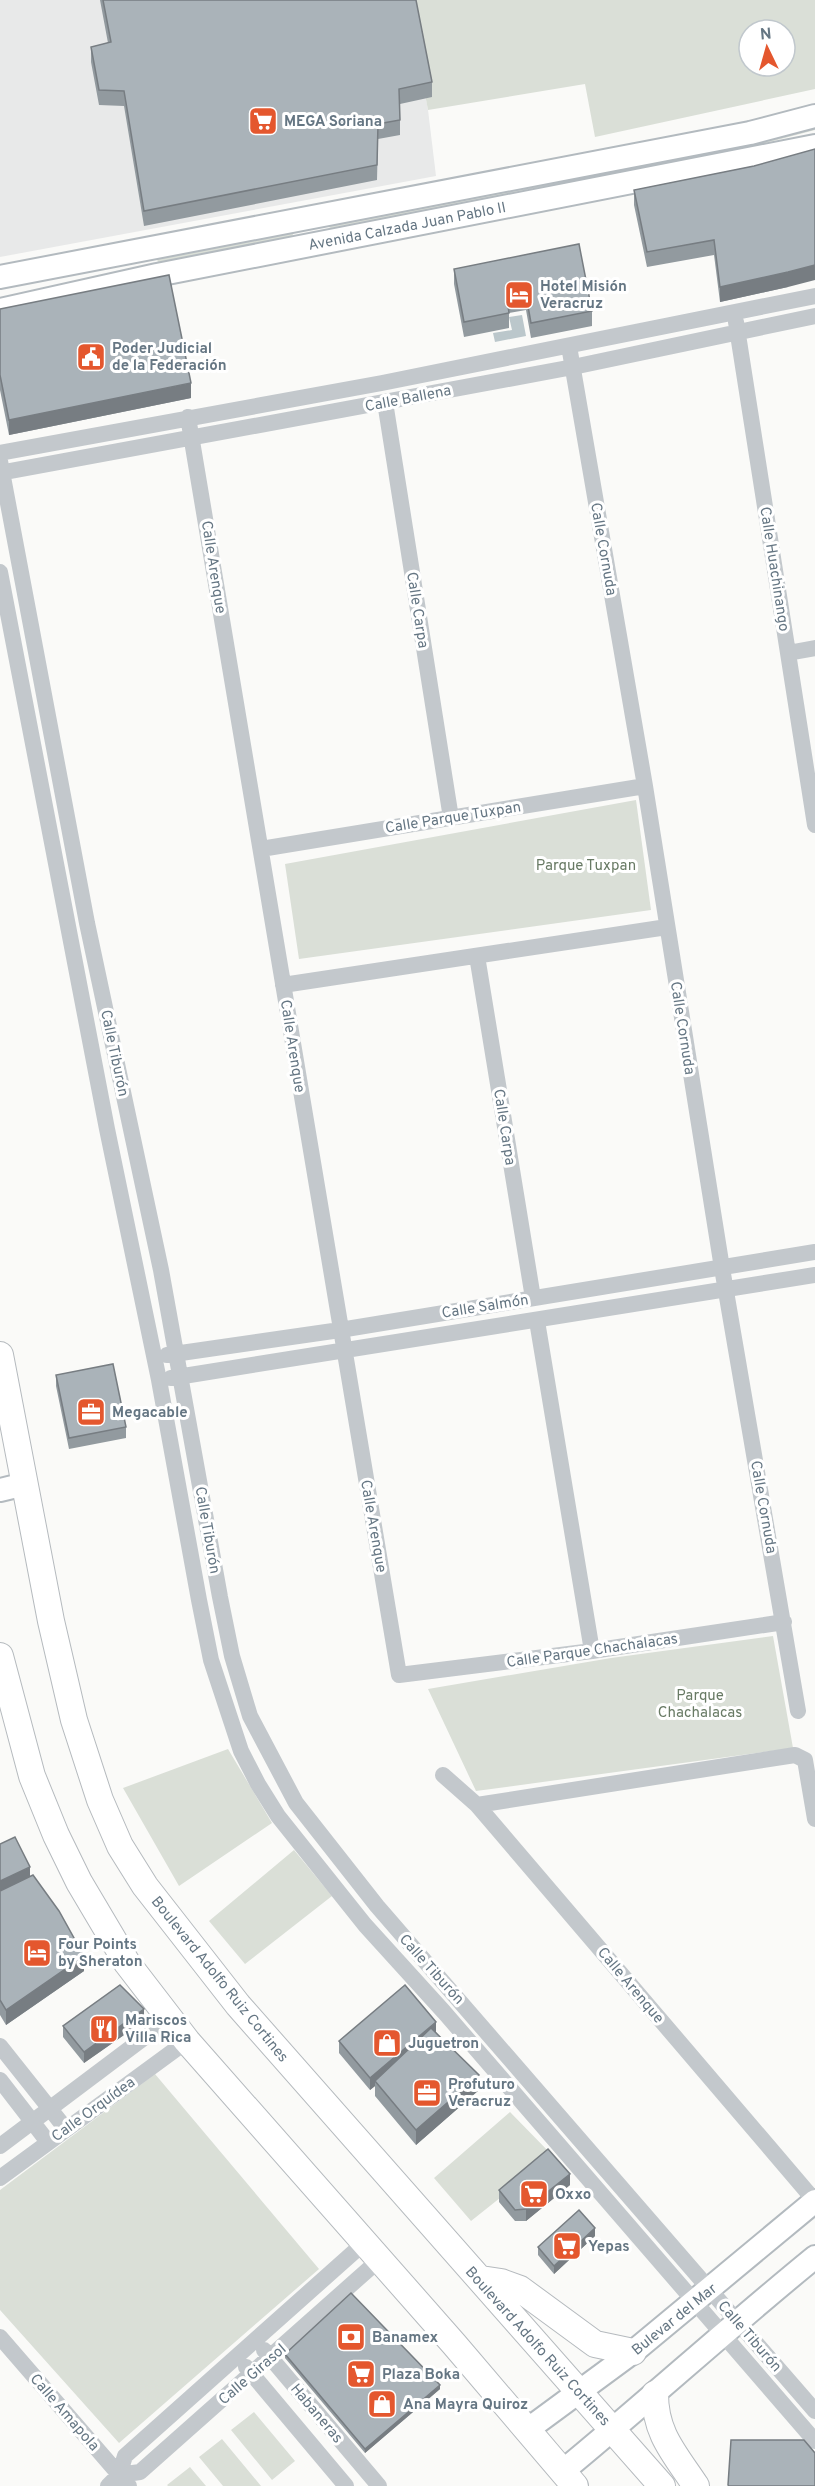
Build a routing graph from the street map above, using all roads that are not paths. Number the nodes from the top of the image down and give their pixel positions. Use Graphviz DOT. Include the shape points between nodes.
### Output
graph roads {
  1 [pos="815,116"];
  2 [pos="815,146"];
  3 [pos="303,219"];
  4 [pos="308,246"];
  5 [pos="0,277"];
  6 [pos="815,296"];
  7 [pos="0,310"];
  8 [pos="735,314"];
  9 [pos="815,315"];
  10 [pos="739,333"];
  11 [pos="569,346"];
  12 [pos="573,367"];
  13 [pos="385,402"];
  14 [pos="188,417"];
  15 [pos="192,437"];
  16 [pos="0,453"];
  17 [pos="1,469"];
  18 [pos="0,572"];
  19 [pos="815,648"];
  20 [pos="788,653"];
  21 [pos="36,654"];
  22 [pos="15,657"];
  23 [pos="645,786"];
  24 [pos="812,792"];
  25 [pos="451,818"];
  26 [pos="815,825"];
  27 [pos="261,849"];
  28 [pos="667,927"];
  29 [pos="477,956"];
  30 [pos="283,985"];
  31 [pos="815,1252"];
  32 [pos="722,1268"];
  33 [pos="815,1275"];
  34 [pos="726,1289"];
  35 [pos="533,1298"];
  36 [pos="537,1321"];
  37 [pos="340,1330"];
  38 [pos="344,1351"];
  39 [pos="176,1354"];
  40 [pos="0,1355"];
  41 [pos="154,1358"];
  42 [pos="180,1376"];
  43 [pos="159,1380"];
  44 [pos="9,1449"];
  45 [pos="12,1487"];
  46 [pos="784,1622"];
  47 [pos="592,1651"];
  48 [pos="0,1656"];
  49 [pos="399,1675"];
  50 [pos="798,1710"];
  51 [pos="443,1775"];
  52 [pos="477,1804"];
  53 [pos="815,1819"];
  54 [pos="169,2019"];
  55 [pos="187,2041"];
  56 [pos="0,2046"];
  57 [pos="0,2080"];
  58 [pos="50,2108"];
  59 [pos="32,2121"];
  60 [pos="66,2129"];
  61 [pos="48,2142"];
  62 [pos="0,2145"];
  63 [pos="0,2178"];
  64 [pos="815,2201"];
  65 [pos="371,2252"];
  66 [pos="815,2257"];
  67 [pos="481,2279"];
  68 [pos="702,2296"];
  69 [pos="729,2327"];
  70 [pos="0,2337"];
  71 [pos="256,2340"];
  72 [pos="633,2352"];
  73 [pos="237,2357"];
  74 [pos="271,2358"];
  75 [pos="252,2373"];
  76 [pos="578,2392"];
  77 [pos="655,2394"];
  78 [pos="815,2411"];
  79 [pos="527,2430"];
  80 [pos="613,2430"];
  81 [pos="815,2441"];
  82 [pos="569,2479"];
  83 [pos="119,2482"];
  84 [pos="373,2484"];
  85 [pos="346,2486"];
  86 [pos="662,2486"];
  87 [pos="696,2486"];
  1 -- 3 [label="main road, Avenida Calzada Juan Pablo II" via="750,133"];
  2 -- 4 [label="main road, Avenida Calzada Juan Pablo II"];
  3 -- 4 [label="main road"];
  3 -- 5 [label="main road, Avenida Calzada Juan Pablo II"];
  4 -- 7 [label="main road, Avenida Calzada Juan Pablo II"];
  6 -- 8 [label="street, Calle Ballena"];
  8 -- 10 [label="street, Calle Huachinango"];
  8 -- 11 [label="street, Calle Ballena"];
  9 -- 10 [label="street, Calle Ballena"];
  10 -- 12 [label="street, Calle Ballena"];
  10 -- 20 [label="street, Calle Huachinango"];
  11 -- 12 [label="street, Calle Cornuda"];
  11 -- 14 [label="street, Calle Ballena"];
  12 -- 13 [label="street, Calle Ballena"];
  12 -- 23 [label="street, Calle Cornuda"];
  13 -- 15 [label="street, Calle Ballena"];
  13 -- 25 [label="street, Calle Carpa"];
  14 -- 15 [label="street, Calle Arenque"];
  14 -- 16 [label="street, Calle Ballena"];
  15 -- 17 [label="street, Calle Ballena"];
  15 -- 27 [label="street, Calle Arenque"];
  17 -- 21 [label="street, Calle Tiburón"];
  18 -- 22 [label="street, Calle Tiburón"];
  19 -- 20 [label="street"];
  20 -- 24 [label="street, Calle Huachinango"];
  21 -- 22 [label="street"];
  21 -- 39 [label="street, Calle Tiburón"];
  22 -- 41 [label="street, Calle Tiburón"];
  23 -- 25 [label="street, Calle Parque Tuxpan"];
  23 -- 28 [label="street, Calle Cornuda"];
  24 -- 26 [label="street, Calle Huachinango"];
  25 -- 27 [label="street, Calle Parque Tuxpan"];
  27 -- 30 [label="street, Calle Arenque"];
  28 -- 29 [label="street"];
  28 -- 32 [label="street, Calle Cornuda"];
  29 -- 30 [label="street"];
  29 -- 35 [label="street, Calle Carpa"];
  30 -- 37 [label="street, Calle Arenque"];
  31 -- 32 [label="street, Calle Salmón"];
  32 -- 34 [label="street, Calle Cornuda"];
  32 -- 35 [label="street, Calle Salmón"];
  33 -- 34 [label="street, Calle Salmón"];
  34 -- 36 [label="street, Calle Salmón"];
  34 -- 46 [label="street, Calle Cornuda"];
  35 -- 37 [label="street, Calle Salmón"];
  36 -- 38 [label="street, Calle Salmón"];
  36 -- 47 [label="street"];
  37 -- 38 [label="street, Calle Arenque"];
  37 -- 39 [label="street, Calle Salmón"];
  38 -- 42 [label="street, Calle Salmón"];
  38 -- 49 [label="street, Calle Arenque"];
  39 -- 41 [label="street, Calle Salmón"];
  39 -- 42 [label="street, Calle Tiburón"];
  40 -- 44 [label="main road, Boulevard Adolfo Ruiz Cortines"];
  41 -- 43 [label="street, Calle Tiburón"];
  42 -- 43 [label="street, Calle Salmón"];
  42 -- 68 [label="street, Calle Tiburón" via="220,1597 244,1700 262,1744 296,1803 377,1906"];
  43 -- 68 [label="street, Calle Tiburón" via="211,1660 241,1751 258,1784 278,1816 365,1925"];
  44 -- 45 [label="main road, Boulevard Adolfo Ruiz Cortines"];
  45 -- 67 [label="main road, Boulevard Adolfo Ruiz Cortines" via="51,1621 74,1720 100,1800 120,1846 145,1886 238,2005"];
  46 -- 47 [label="street, Calle Parque Chachalacas"];
  46 -- 50 [label="street, Calle Cornuda"];
  47 -- 49 [label="street, Calle Parque Chachalacas"];
  48 -- 54 [label="main road" via="32,1776 56,1835 102,1924"];
  51 -- 52 [label="street, Calle Arenque"];
  52 -- 53 [label="street" via="795,1755 802,1757 806,1766"];
  52 -- 64 [label="street, Calle Arenque"];
  54 -- 55 [label="main road"];
  54 -- 58 [label="street, Calle Orquídea"];
  55 -- 60 [label="street, Calle Orquídea"];
  55 -- 65 [label="main road"];
  56 -- 58 [label="street"];
  57 -- 59 [label="street"];
  58 -- 59 [label="street, Calle Orquídea"];
  58 -- 60 [label="street"];
  59 -- 61 [label="street"];
  59 -- 62 [label="street, Calle Orquídea"];
  60 -- 61 [label="street, Calle Orquídea"];
  61 -- 63 [label="street, Calle Orquídea"];
  64 -- 68 [label="main road, Bulevar del Mar"];
  65 -- 71 [label="street, Calle Girasol"];
  65 -- 74 [label="street, Calle Girasol"];
  65 -- 79 [label="main road"];
  66 -- 69 [label="main road"];
  67 -- 72 [label="main road" via="520,2289 595,2344"];
  67 -- 76 [label="main road, Boulevard Adolfo Ruiz Cortines"];
  68 -- 69 [label="street, Calle Tiburón"];
  68 -- 72 [label="main road, Bulevar del Mar"];
  69 -- 77 [label="main road"];
  69 -- 78 [label="street, Calle Tiburón"];
  69 -- 81 [label="street, Calle Tiburón"];
  70 -- 83 [label="street, Calle Amapola"];
  71 -- 73 [label="street, Calle Girasol"];
  71 -- 74 [label="street, Habaneras"];
  72 -- 76 [label="main road, Bulevar del Mar"];
  73 -- 75 [label="street, Habaneras"];
  73 -- 83 [label="street, Calle Girasol" via="125,2456"];
  74 -- 75 [label="street, Calle Girasol"];
  74 -- 84 [label="street, Habaneras"];
  75 -- 83 [label="street, Calle Girasol" via="140,2472"];
  75 -- 85 [label="street, Habaneras"];
  76 -- 79 [label="main road, Bulevar del Mar"];
  76 -- 80 [label="main road, Boulevard Adolfo Ruiz Cortines"];
  77 -- 80 [label="main road"];
  77 -- 87 [label="main road" via="660,2430"];
  79 -- 82 [label="main road"];
  80 -- 82 [label="main road"];
  80 -- 86 [label="main road, Boulevard Adolfo Ruiz Cortines"];
}
